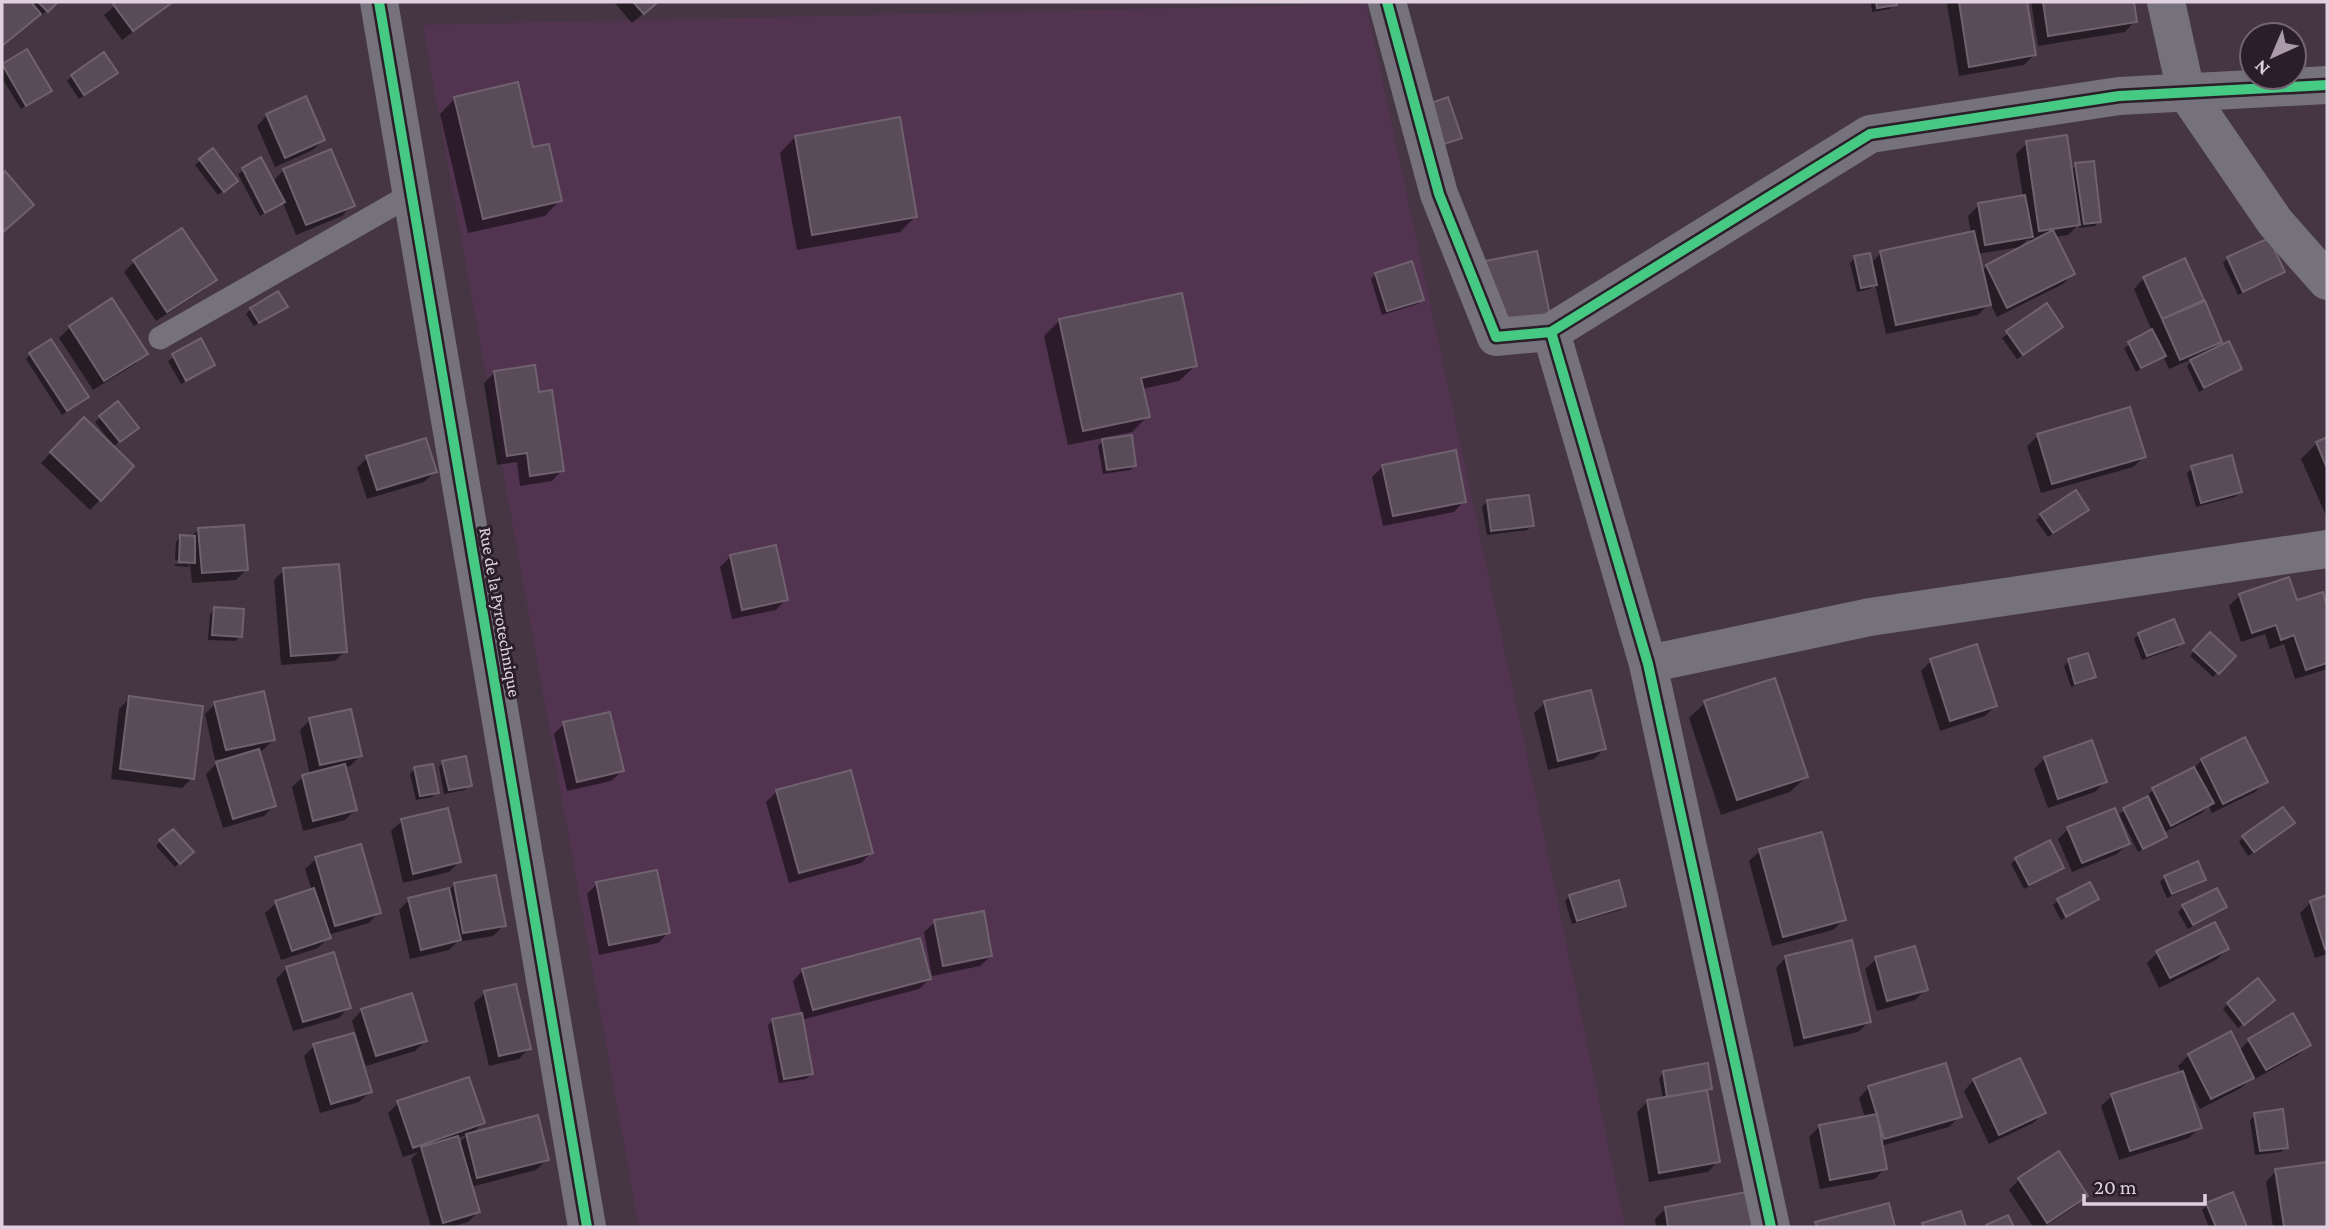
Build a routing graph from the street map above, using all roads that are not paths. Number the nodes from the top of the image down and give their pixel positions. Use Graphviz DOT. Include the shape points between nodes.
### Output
graph roads {
  1 [pos="379,2"];
  2 [pos="1387,2"];
  3 [pos="2166,2"];
  4 [pos="2327,85"];
  5 [pos="2186,92"];
  6 [pos="412,194"];
  7 [pos="2327,281"];
  8 [pos="1551,332"];
  9 [pos="160,338"];
  10 [pos="2327,549"];
  11 [pos="1648,664"];
  12 [pos="587,1227"];
  13 [pos="1771,1227"];
  1 -- 6 [label="street, Rue de la Pyrotechnique"];
  2 -- 8 [label="street" via="1439,194 1496,337"];
  3 -- 5 [label="street"];
  4 -- 5 [label="street"];
  5 -- 7 [label="street" via="2275,222"];
  5 -- 8 [label="street" via="2119,96 1870,134"];
  6 -- 9 [label="lane"];
  6 -- 12 [label="street, Rue de la Pyrotechnique"];
  8 -- 11 [label="street"];
  10 -- 11 [label="street" via="1870,617"];
  11 -- 13 [label="street"];
}
